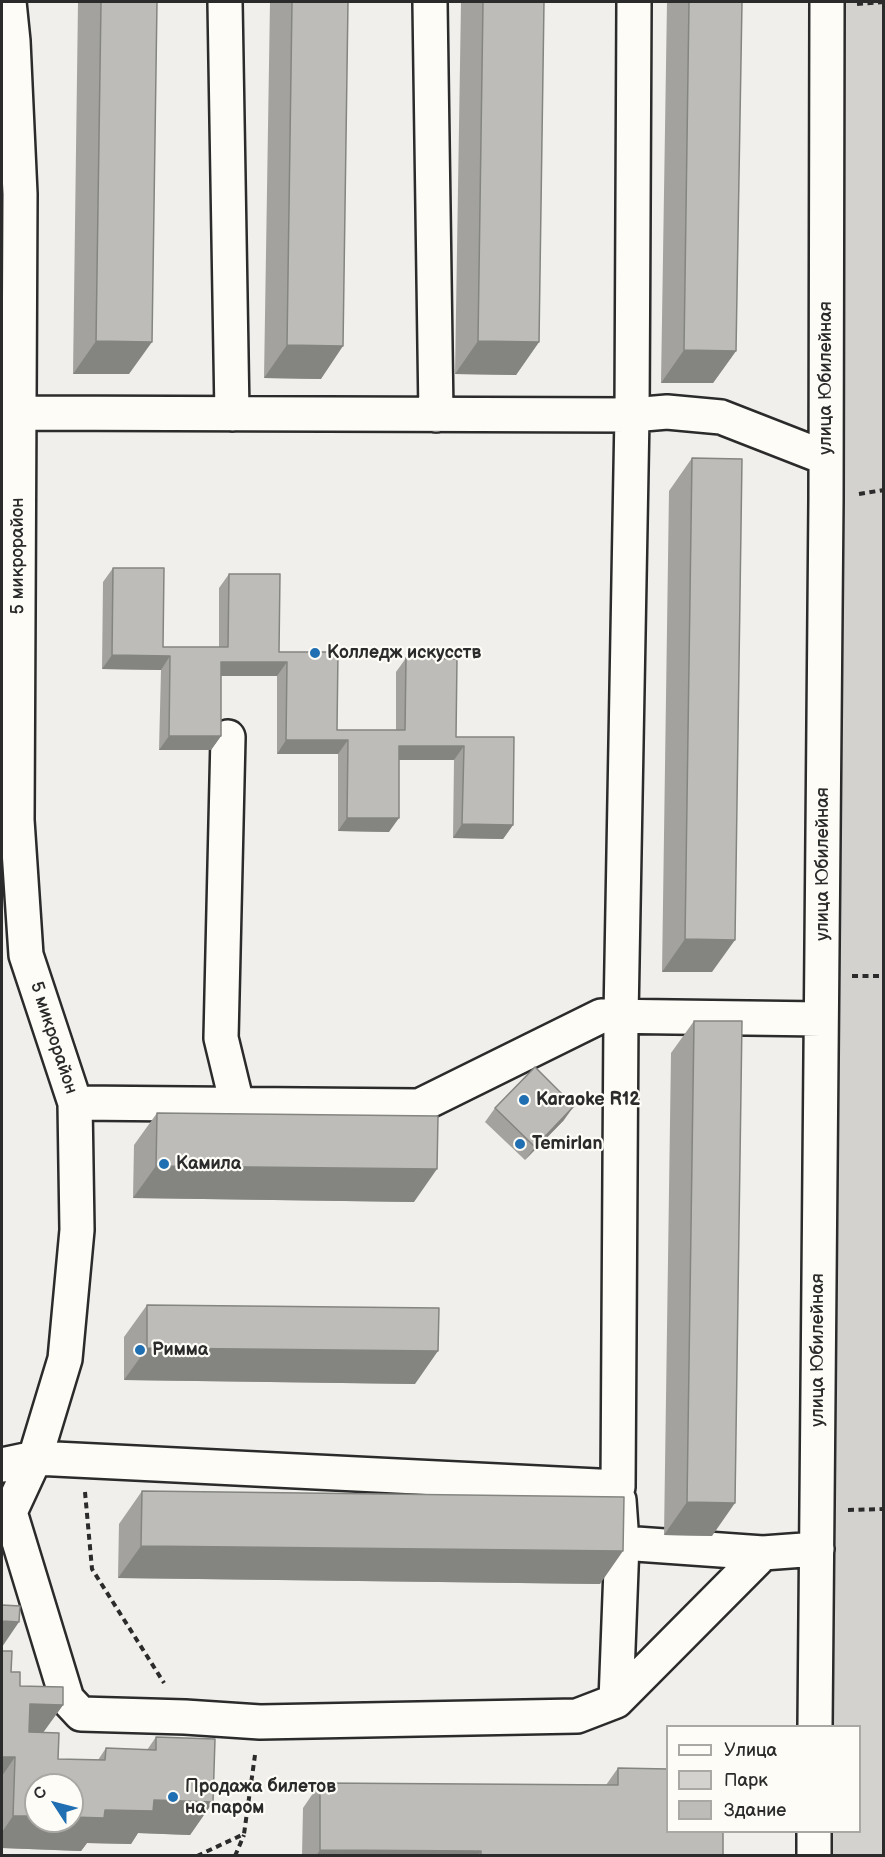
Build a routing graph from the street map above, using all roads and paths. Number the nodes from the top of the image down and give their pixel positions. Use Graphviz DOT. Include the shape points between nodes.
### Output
graph roads {
  1 [pos="9,2"];
  2 [pos="225,2"];
  3 [pos="634,2"];
  4 [pos="827,2"];
  5 [pos="430,3"];
  6 [pos="19,413"];
  7 [pos="232,414"];
  8 [pos="436,415"];
  9 [pos="632,415"];
  10 [pos="826,459"];
  11 [pos="228,737"];
  12 [pos="9,816"];
  13 [pos="621,1016"];
  14 [pos="821,1019"];
  15 [pos="75,1103"];
  16 [pos="237,1104"];
  17 [pos="884,1372"];
  18 [pos="35,1458"];
  19 [pos="81,1460"];
  20 [pos="2,1466"];
  21 [pos="618,1487"];
  22 [pos="622,1543"];
  23 [pos="884,1548"];
  24 [pos="817,1549"];
  25 [pos="763,1553"];
  26 [pos="616,1701"];
  27 [pos="184,1717"];
  28 [pos="260,1722"];
  29 [pos="815,1725"];
  30 [pos="814,1833"];
  31 [pos="244,1834"];
  32 [pos="197,1856"];
  33 [pos="235,1856"];
  34 [pos="814,1856"];
  1 -- 6 [label="street, 5 микрорайон" via="20,194"];
  2 -- 7 [label="street"];
  3 -- 9 [label="street"];
  4 -- 10 [label="street, улица Юбилейная"];
  5 -- 8 [label="street"];
  6 -- 7 [label="street"];
  6 -- 12 [label="street, 5 микрорайон"];
  7 -- 8 [label="street"];
  8 -- 9 [label="street"];
  9 -- 10 [label="street" via="667,412 721,417"];
  9 -- 13 [label="street"];
  10 -- 14 [label="street, улица Юбилейная"];
  11 -- 16 [label="street" via="221,1038"];
  12 -- 15 [label="street, 5 микрорайон" via="26,955"];
  13 -- 14 [label="street"];
  13 -- 16 [label="street" via="601,1016 419,1106"];
  13 -- 21 [label="street"];
  14 -- 24 [label="street, улица Юбилейная"];
  15 -- 16 [label="street"];
  15 -- 18 [label="street, 5 микрорайон" via="77,1230 65,1359"];
  17 -- 23 [label="path"];
  18 -- 19 [label="street"];
  18 -- 20 [label="street"];
  18 -- 27 [label="street, 5 микрорайон" via="10,1512 67,1699 81,1714"];
  19 -- 21 [label="street"];
  19 -- 27 [label="path" via="92,1569"];
  21 -- 22 [label="street"];
  22 -- 25 [label="street"];
  22 -- 26 [label="street"];
  24 -- 25 [label="street"];
  24 -- 29 [label="street, улица Юбилейная"];
  25 -- 26 [label="street"];
  26 -- 28 [label="street, 5 микрорайон" via="577,1716"];
  27 -- 28 [label="street, 5 микрорайон"];
  28 -- 31 [label="path"];
  30 -- 34 [label="street"];
  31 -- 32 [label="path"];
  31 -- 33 [label="path"];
}
